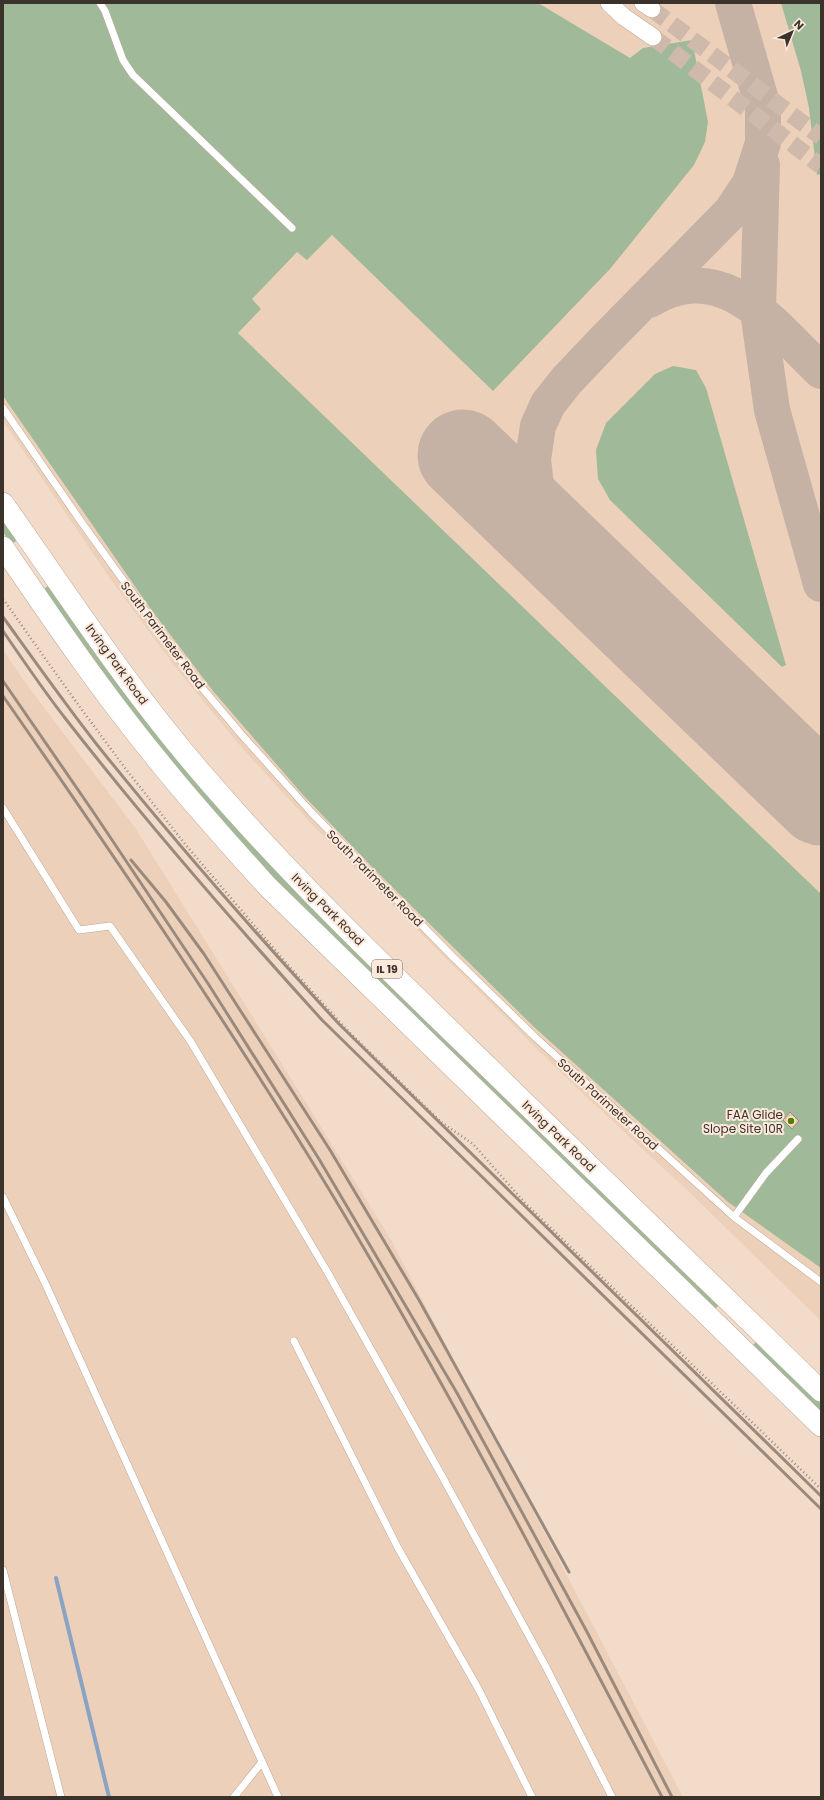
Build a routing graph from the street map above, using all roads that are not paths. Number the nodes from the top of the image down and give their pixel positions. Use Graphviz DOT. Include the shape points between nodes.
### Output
graph roads {
  1 [pos="100,3"];
  2 [pos="609,3"];
  3 [pos="653,37"];
  4 [pos="292,228"];
  5 [pos="3,408"];
  6 [pos="3,502"];
  7 [pos="3,547"];
  8 [pos="31,565"];
  9 [pos="3,808"];
  10 [pos="798,1140"];
  11 [pos="3,1197"];
  12 [pos="734,1217"];
  13 [pos="821,1282"];
  14 [pos="736,1326"];
  15 [pos="294,1341"];
  16 [pos="821,1391"];
  17 [pos="821,1426"];
  18 [pos="3,1570"];
  19 [pos="262,1762"];
  20 [pos="61,1797"];
  21 [pos="234,1797"];
  22 [pos="278,1797"];
  23 [pos="532,1797"];
  24 [pos="612,1797"];
  1 -- 4 [label="lane" via="106,11 123,60 133,75"];
  2 -- 3 [label="street"];
  5 -- 12 [label="lane, South Parimeter Road" via="193,677 310,812 536,1038"];
  6 -- 8 [label="main road, Irving Park Road / IL 19"];
  7 -- 8 [label="main road, Irving Park Road / IL 19"];
  8 -- 14 [label="main road, Irving Park Road / IL 19" via="114,705 156,758 268,886"];
  9 -- 24 [label="lane" via="79,930 110,926 191,1042 328,1273 442,1476 546,1667"];
  10 -- 12 [label="lane" via="766,1173"];
  11 -- 19 [label="lane" via="46,1285"];
  12 -- 13 [label="lane, South Parimeter Road"];
  14 -- 16 [label="main road, Irving Park Road / IL 19"];
  14 -- 17 [label="main road, Irving Park Road / IL 19"];
  15 -- 23 [label="lane" via="398,1548 479,1690"];
  18 -- 20 [label="lane"];
  19 -- 21 [label="lane"];
  19 -- 22 [label="lane"];
}
